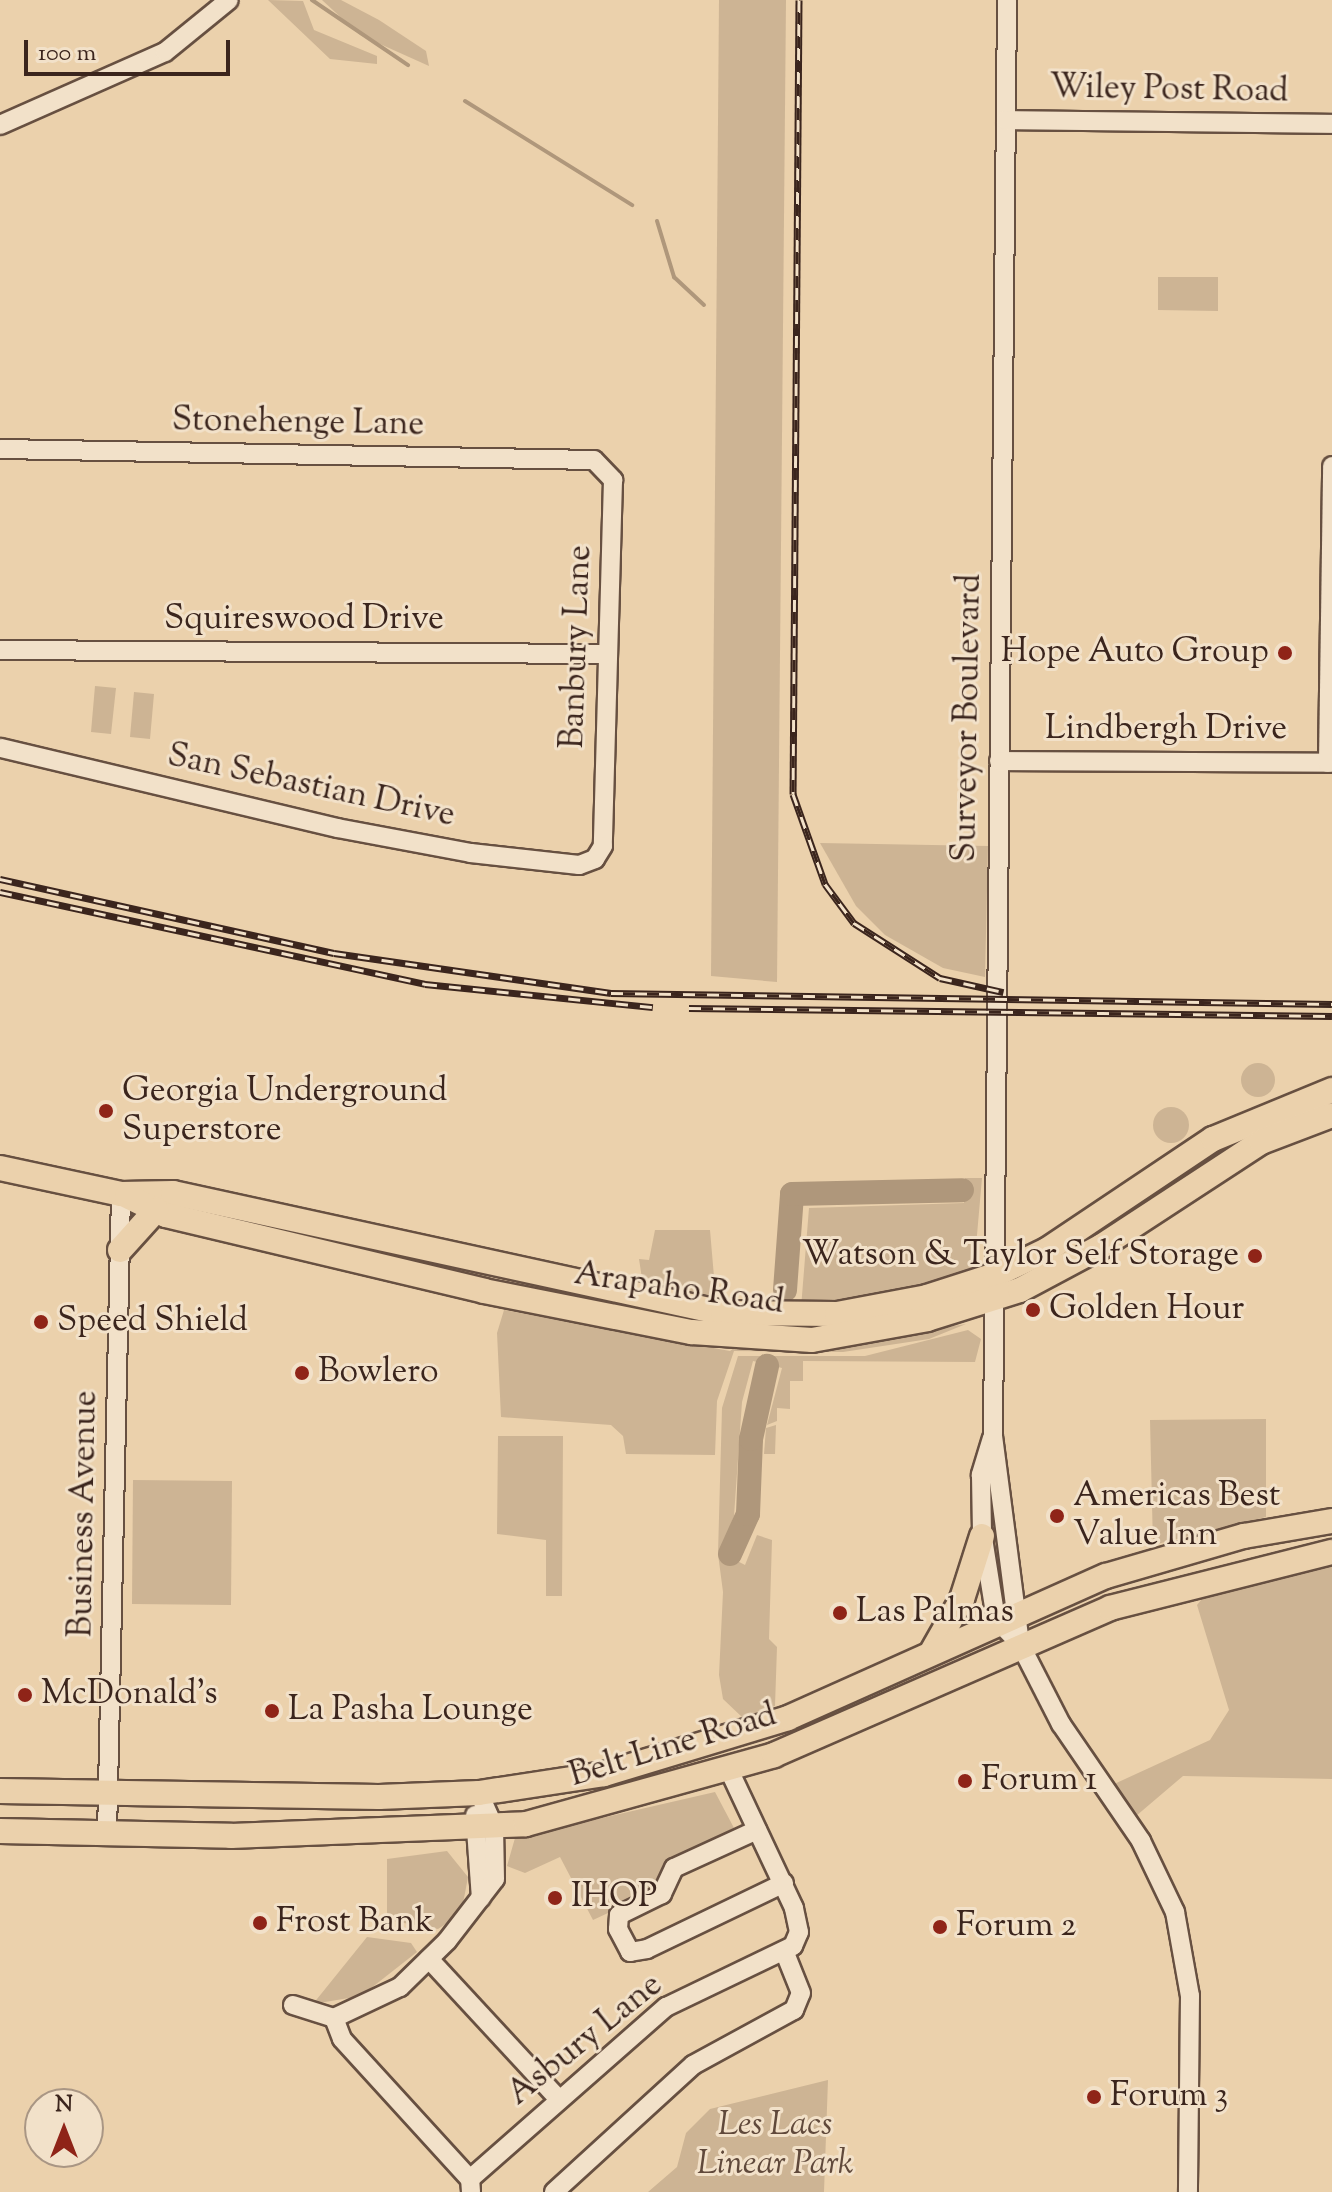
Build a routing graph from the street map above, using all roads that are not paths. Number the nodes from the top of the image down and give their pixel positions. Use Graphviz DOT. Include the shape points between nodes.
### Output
graph roads {
  1 [pos="229,0"];
  2 [pos="1007,0"];
  3 [pos="1006,120"];
  4 [pos="1332,124"];
  5 [pos="0,125"];
  6 [pos="0,449"];
  7 [pos="594,460"];
  8 [pos="1332,466"];
  9 [pos="0,650"];
  10 [pos="608,654"];
  11 [pos="0,748"];
  12 [pos="999,761"];
  13 [pos="1330,763"];
  14 [pos="603,846"];
  15 [pos="1332,1090"];
  16 [pos="1332,1115"];
  17 [pos="1256,1131"];
  18 [pos="0,1168"];
  19 [pos="121,1194"];
  20 [pos="156,1210"];
  21 [pos="120,1250"];
  22 [pos="995,1275"];
  23 [pos="995,1299"];
  24 [pos="993,1436"];
  25 [pos="1332,1521"];
  26 [pos="1285,1529"];
  27 [pos="982,1536"];
  28 [pos="1332,1552"];
  29 [pos="1290,1559"];
  30 [pos="1007,1614"];
  31 [pos="1020,1644"];
  32 [pos="933,1650"];
  33 [pos="729,1770"];
  34 [pos="0,1791"];
  35 [pos="112,1792"];
  36 [pos="479,1793"];
  37 [pos="483,1828"];
  38 [pos="757,1830"];
  39 [pos="0,1831"];
  40 [pos="107,1835"];
  41 [pos="784,1883"];
  42 [pos="785,1953"];
  43 [pos="429,1959"];
  44 [pos="293,2005"];
  45 [pos="334,2018"];
  46 [pos="557,2097"];
  47 [pos="471,2186"];
  48 [pos="554,2192"];
  49 [pos="1188,2192"];
  1 -- 5 [label="street" via="138,67"];
  2 -- 3 [label="street, Surveyor Boulevard"];
  3 -- 4 [label="street, Wiley Post Road"];
  3 -- 12 [label="street, Surveyor Boulevard"];
  6 -- 7 [label="street, Stonehenge Lane"];
  7 -- 10 [label="street, Banbury Lane" via="613,480"];
  8 -- 13 [label="street"];
  9 -- 10 [label="street, Squireswood Drive"];
  10 -- 14 [label="street, Banbury Lane"];
  11 -- 14 [label="street, San Sebastian Drive" via="471,853 579,865"];
  12 -- 13 [label="street, Lindbergh Drive"];
  12 -- 22 [label="street, Surveyor Boulevard"];
  15 -- 17 [label="main road, Arapaho Road"];
  16 -- 17 [label="main road, Arapaho Road"];
  17 -- 22 [label="main road, Arapaho Road"];
  17 -- 23 [label="main road, Arapaho Road" via="1102,1246"];
  18 -- 19 [label="main road, Arapaho Road"];
  19 -- 20 [label="main road, Arapaho Road"];
  19 -- 21 [label="street, Business Avenue"];
  19 -- 22 [label="main road, Arapaho Road" via="173,1193 723,1313 880,1308"];
  20 -- 21 [label="main road"];
  20 -- 23 [label="main road, Arapaho Road" via="484,1291 752,1340 875,1331"];
  21 -- 35 [label="street, Business Avenue"];
  22 -- 23 [label="street, Surveyor Boulevard"];
  23 -- 24 [label="street, Surveyor Boulevard"];
  24 -- 27 [label="street, Surveyor Boulevard" via="981,1475"];
  24 -- 30 [label="street, Surveyor Boulevard"];
  25 -- 26 [label="main road, Belt Line Road"];
  26 -- 29 [label="main road"];
  26 -- 30 [label="main road, Belt Line Road" via="1153,1561"];
  27 -- 30 [label="street, Surveyor Boulevard"];
  27 -- 32 [label="main road" via="971,1579"];
  28 -- 29 [label="main road, Belt Line Road"];
  29 -- 31 [label="main road, Belt Line Road" via="1159,1593"];
  30 -- 31 [label="street"];
  30 -- 32 [label="main road, Belt Line Road"];
  31 -- 33 [label="main road, Belt Line Road"];
  31 -- 49 [label="street" via="1061,1724 1141,1841 1175,1912 1190,1996"];
  32 -- 36 [label="main road, Belt Line Road" via="723,1742 648,1765"];
  33 -- 37 [label="main road, Belt Line Road"];
  33 -- 38 [label="street"];
  34 -- 35 [label="main road, Belt Line Road"];
  35 -- 36 [label="main road, Belt Line Road"];
  35 -- 40 [label="street, Business Avenue"];
  36 -- 37 [label="street"];
  37 -- 40 [label="main road, Belt Line Road"];
  37 -- 43 [label="street" via="495,1879"];
  38 -- 41 [label="street"];
  38 -- 41 [label="street" via="674,1868 662,1894 619,1915 624,1941 630,1952 647,1949"];
  39 -- 40 [label="main road, Belt Line Road"];
  41 -- 42 [label="street" via="799,1932"];
  42 -- 46 [label="street, Asbury Lane" via="666,2007"];
  42 -- 48 [label="street" via="801,1993 794,2010 693,2065"];
  43 -- 45 [label="street" via="400,1987"];
  43 -- 46 [label="street"];
  44 -- 45 [label="street"];
  45 -- 47 [label="street, Asbury Lane" via="342,2039"];
  46 -- 47 [label="street, Asbury Lane"];
}
